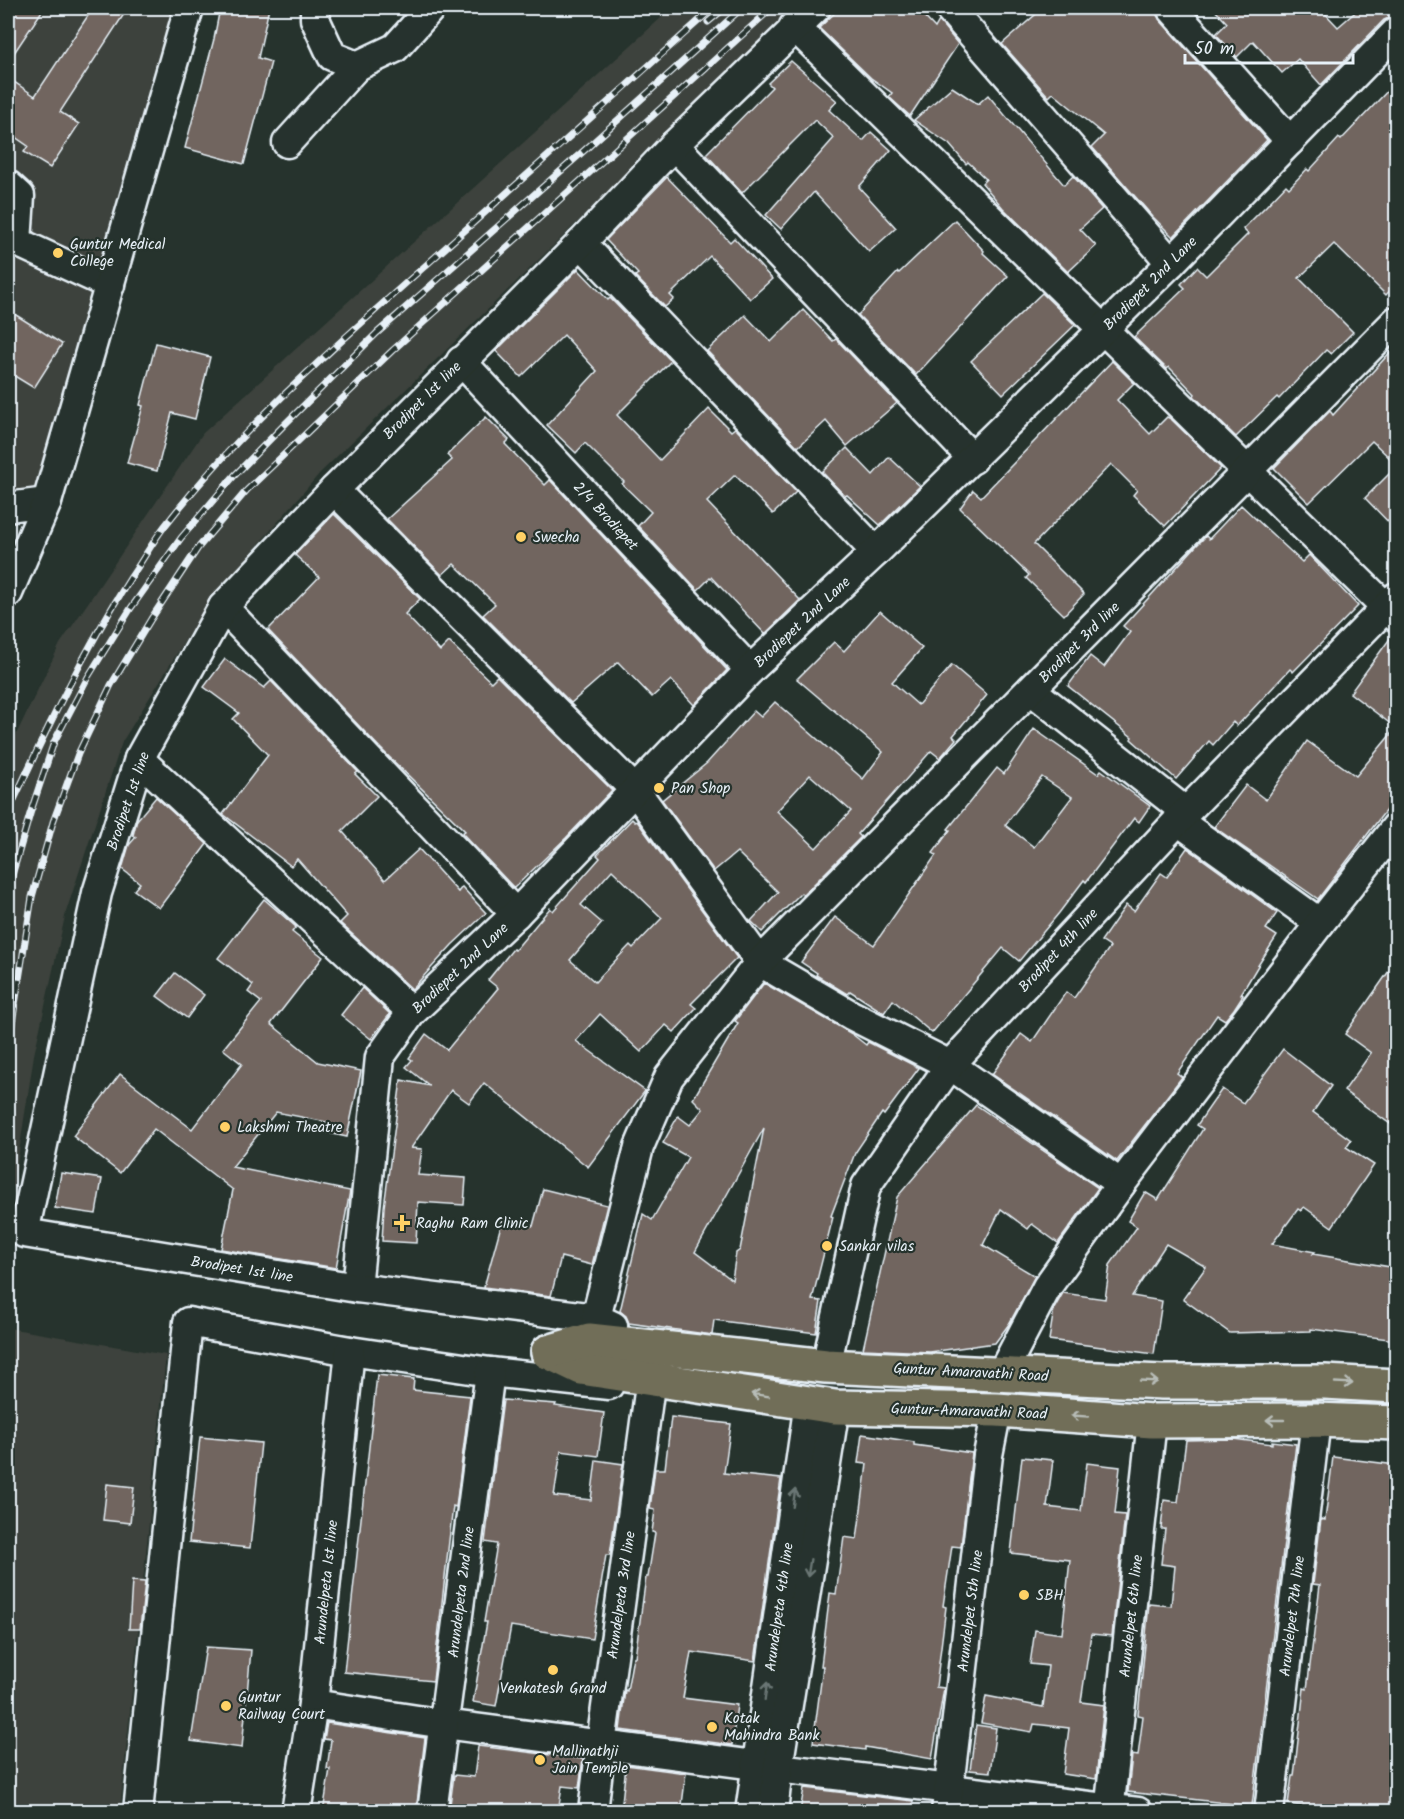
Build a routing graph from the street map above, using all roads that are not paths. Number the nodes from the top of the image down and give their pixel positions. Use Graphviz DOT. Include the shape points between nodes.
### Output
graph roads {
  1 [pos="189,8"];
  2 [pos="315,8"];
  3 [pos="431,8"];
  4 [pos="816,8"];
  5 [pos="949,8"];
  6 [pos="1171,8"];
  7 [pos="795,26"];
  8 [pos="1396,32"];
  9 [pos="357,66"];
  10 [pos="1290,141"];
  11 [pos="286,143"];
  12 [pos="674,145"];
  13 [pos="8,185"];
  14 [pos="581,243"];
  15 [pos="12,245"];
  16 [pos="1171,263"];
  17 [pos="110,285"];
  18 [pos="1396,321"];
  19 [pos="1103,330"];
  20 [pos="461,361"];
  21 [pos="973,459"];
  22 [pos="1248,472"];
  23 [pos="334,490"];
  24 [pos="48,502"];
  25 [pos="8,507"];
  26 [pos="876,552"];
  27 [pos="8,592"];
  28 [pos="223,607"];
  29 [pos="1393,607"];
  30 [pos="750,670"];
  31 [pos="1031,690"];
  32 [pos="139,759"];
  33 [pos="635,790"];
  34 [pos="1182,816"];
  35 [pos="1396,827"];
  36 [pos="516,915"];
  37 [pos="1320,923"];
  38 [pos="760,962"];
  39 [pos="412,1012"];
  40 [pos="950,1065"];
  41 [pos="1121,1184"];
  42 [pos="357,1288"];
  43 [pos="597,1318"];
  44 [pos="350,1351"];
  45 [pos="548,1352"];
  46 [pos="826,1366"];
  47 [pos="490,1372"];
  48 [pos="653,1372"];
  49 [pos="1002,1373"];
  50 [pos="1396,1386"];
  51 [pos="822,1404"];
  52 [pos="997,1410"];
  53 [pos="1316,1420"];
  54 [pos="1152,1421"];
  55 [pos="1396,1423"];
  56 [pos="314,1704"];
  57 [pos="444,1724"];
  58 [pos="601,1744"];
  59 [pos="766,1767"];
  60 [pos="947,1800"];
  61 [pos="1109,1810"];
  62 [pos="138,1812"];
  63 [pos="296,1812"];
  64 [pos="432,1812"];
  65 [pos="593,1812"];
  66 [pos="750,1812"];
  67 [pos="773,1812"];
  68 [pos="1138,1812"];
  69 [pos="1269,1812"];
  1 -- 17 [label="street"];
  2 -- 9 [label="street" via="315,19 332,56"];
  3 -- 9 [label="street" via="395,48"];
  4 -- 7 [label="street, Brodipet 1st line"];
  5 -- 16 [label="street"];
  6 -- 10 [label="street"];
  7 -- 12 [label="street, Brodipet 1st line"];
  7 -- 19 [label="street"];
  8 -- 10 [label="street, Brodiepet 2nd Lane"];
  9 -- 11 [label="street"];
  10 -- 16 [label="street, Brodiepet 2nd Lane"];
  12 -- 14 [label="street, Brodipet 1st line"];
  12 -- 21 [label="street"];
  13 -- 15 [label="street" via="20,196"];
  14 -- 20 [label="street, Brodipet 1st line"];
  14 -- 26 [label="street"];
  15 -- 17 [label="street"];
  16 -- 19 [label="street, Brodiepet 2nd Lane"];
  17 -- 24 [label="street"];
  18 -- 22 [label="street, Brodipet 3rd line"];
  19 -- 21 [label="street, Brodiepet 2nd Lane"];
  19 -- 22 [label="street"];
  20 -- 23 [label="street, Brodipet 1st line"];
  20 -- 30 [label="street, 2/4 Brodiepet"];
  21 -- 26 [label="street, Brodiepet 2nd Lane"];
  22 -- 29 [label="street"];
  22 -- 31 [label="street, Brodipet 3rd line"];
  23 -- 28 [label="street, Brodipet 1st line"];
  23 -- 33 [label="street"];
  24 -- 25 [label="street"];
  24 -- 27 [label="street"];
  26 -- 30 [label="street, Brodiepet 2nd Lane"];
  28 -- 32 [label="street, Brodipet 1st line"];
  28 -- 36 [label="street"];
  29 -- 34 [label="street, Brodipet 4th line"];
  30 -- 33 [label="street, Brodiepet 2nd Lane"];
  31 -- 34 [label="street"];
  31 -- 38 [label="street, Brodipet 3rd line"];
  32 -- 39 [label="street"];
  32 -- 42 [label="street, Brodipet 1st line" via="97,893 24,1233"];
  33 -- 36 [label="street, Brodiepet 2nd Lane"];
  33 -- 38 [label="street"];
  34 -- 37 [label="street"];
  34 -- 40 [label="street, Brodipet 4th line"];
  35 -- 37 [label="street"];
  36 -- 39 [label="street, Brodiepet 2nd Lane"];
  37 -- 41 [label="street"];
  38 -- 40 [label="street" via="851,1015"];
  38 -- 43 [label="street, Brodipet 3rd line" via="669,1077 639,1147"];
  39 -- 42 [label="street, Brodiepet 2nd Lane" via="380,1057"];
  40 -- 41 [label="street"];
  40 -- 46 [label="street, Brodipet 4th line" via="866,1186"];
  41 -- 49 [label="street" via="1047,1287"];
  42 -- 43 [label="street, Brodipet 1st line"];
  43 -- 48 [label="street, Brodipet 1st line"];
  44 -- 47 [label="street"];
  44 -- 56 [label="street, Arundelpeta 1st line"];
  44 -- 62 [label="street" via="188,1323"];
  45 -- 48 [label="main road, Guntur Amaravathi Road" via="589,1340"];
  46 -- 48 [label="main road, Guntur Amaravathi Road"];
  46 -- 49 [label="main road, Guntur Amaravathi Road"];
  47 -- 48 [label="street"];
  47 -- 57 [label="street, Arundelpeta 2nd line"];
  51 -- 48 [label="main road, Guntur-Amaravathi Road, one-way"];
  48 -- 58 [label="street, Arundelpeta 3rd line"];
  49 -- 50 [label="main road, Guntur Amaravathi Road, one-way" via="1162,1382"];
  51 -- 52 [label="main road, Guntur-Amaravathi Road"];
  51 -- 59 [label="street, Arundelpeta 4th line"];
  54 -- 52 [label="main road, Guntur-Amaravathi Road, one-way"];
  52 -- 60 [label="street, Arundelpet 5th line" via="988,1455"];
  53 -- 54 [label="main road, Guntur-Amaravathi Road, one-way"];
  53 -- 55 [label="main road, Guntur-Amaravathi Road"];
  53 -- 69 [label="street, Arundelpet 7th line"];
  54 -- 61 [label="street, Arundelpet 6th line"];
  56 -- 57 [label="street"];
  56 -- 63 [label="street, Arundelpeta 1st line"];
  57 -- 58 [label="street"];
  57 -- 64 [label="street, Arundelpeta 2nd line"];
  58 -- 59 [label="street"];
  58 -- 65 [label="street, Arundelpeta 3rd line"];
  59 -- 60 [label="street"];
  59 -- 66 [label="street, Arundelpeta 4th line"];
  59 -- 67 [label="street, Arundelpeta 4th line"];
  60 -- 61 [label="street"];
  61 -- 68 [label="street"];
}
